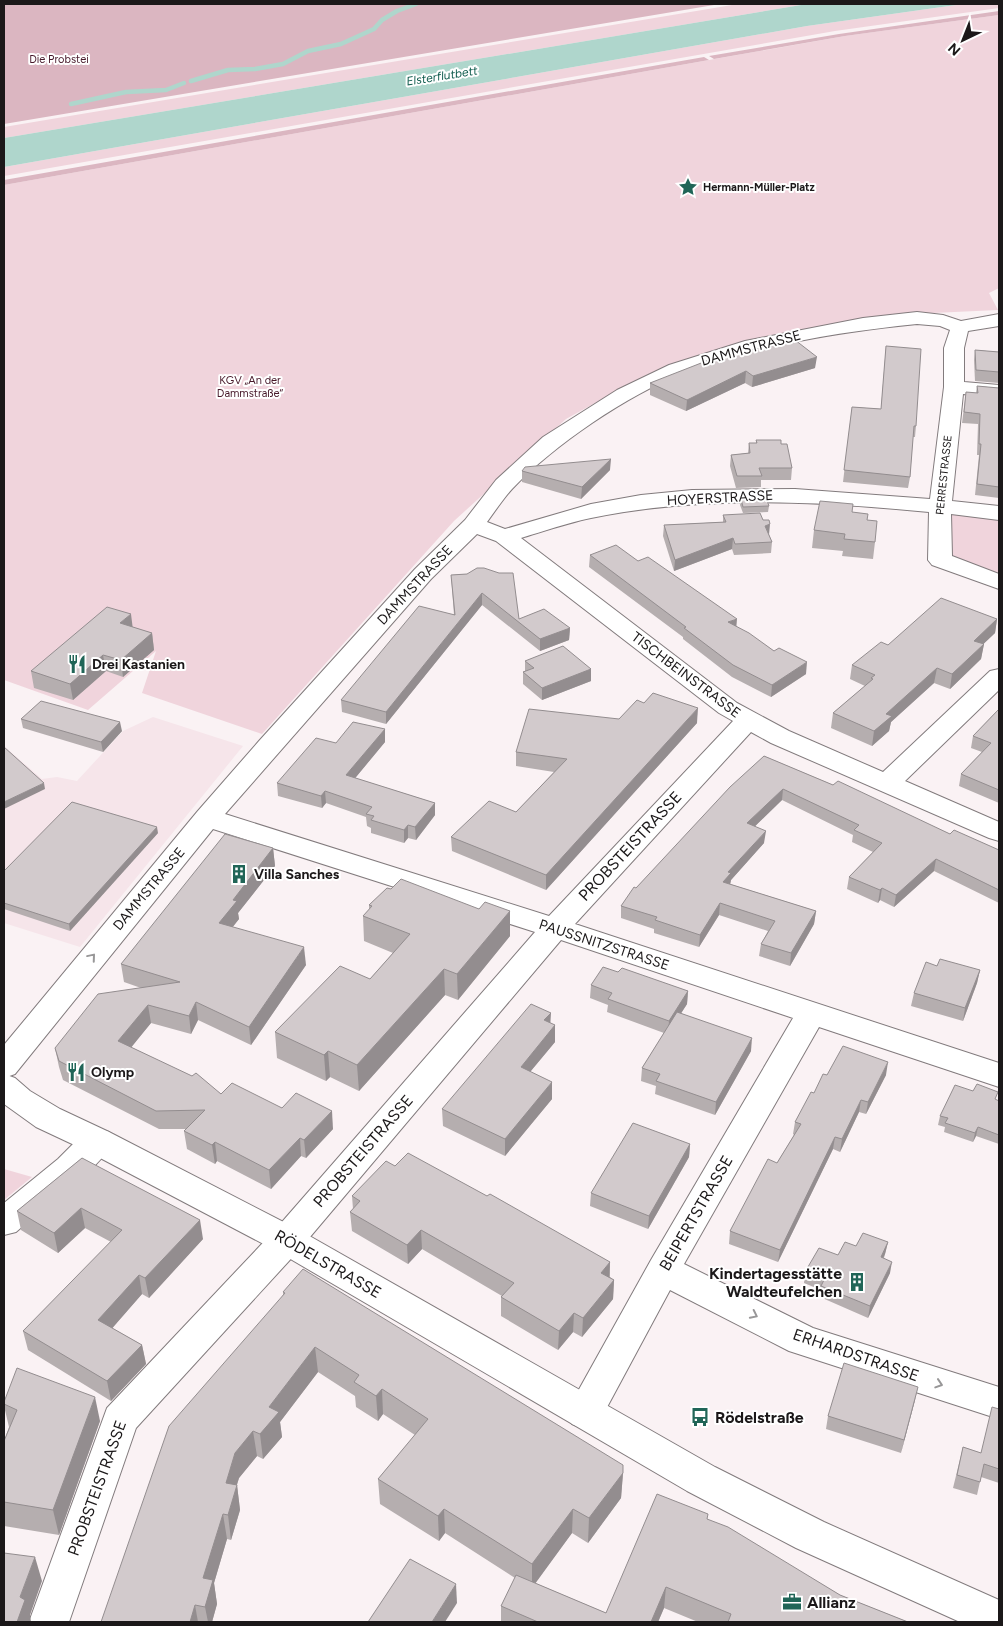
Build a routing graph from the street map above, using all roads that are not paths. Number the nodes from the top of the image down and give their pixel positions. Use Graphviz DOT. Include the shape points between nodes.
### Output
graph roads {
  1 [pos="999,320"];
  2 [pos="960,327"];
  3 [pos="954,387"];
  4 [pos="999,391"];
  5 [pos="940,507"];
  6 [pos="999,513"];
  7 [pos="473,525"];
  8 [pos="504,536"];
  9 [pos="999,582"];
  10 [pos="999,676"];
  11 [pos="748,720"];
  12 [pos="887,783"];
  13 [pos="207,818"];
  14 [pos="999,832"];
  15 [pos="555,928"];
  16 [pos="811,1014"];
  17 [pos="4,1066"];
  18 [pos="999,1075"];
  19 [pos="4,1086"];
  20 [pos="97,1141"];
  21 [pos="4,1222"];
  22 [pos="287,1240"];
  23 [pos="663,1270"];
  24 [pos="999,1403"];
  25 [pos="585,1413"];
  26 [pos="999,1620"];
  27 [pos="49,1622"];
  1 -- 2 [label="street"];
  2 -- 3 [label="street, PERRESTRASSE" via="954,348"];
  2 -- 7 [label="street, DAMMSTRASSE" via="917,318 854,325 745,347 676,369 624,394 551,442 504,485"];
  3 -- 4 [label="street"];
  3 -- 5 [label="street, PERRESTRASSE"];
  5 -- 6 [label="street, HOYERSTRASSE"];
  5 -- 8 [label="street, HOYERSTRASSE" via="763,494 719,496 653,501 591,511"];
  5 -- 9 [label="street, PERRESTRASSE" via="940,560"];
  7 -- 8 [label="street, TISCHBEINSTRASSE"];
  7 -- 13 [label="street, DAMMSTRASSE" via="423,574"];
  8 -- 11 [label="street, TISCHBEINSTRASSE"];
  10 -- 12 [label="street"];
  11 -- 12 [label="street, TISCHBEINSTRASSE"];
  11 -- 15 [label="street, PROBSTEISTRASSE"];
  12 -- 14 [label="street, TISCHBEINSTRASSE"];
  13 -- 15 [label="street, PAUSSNITZSTRASSE"];
  17 -- 13 [label="street, DAMMSTRASSE, one-way"];
  15 -- 16 [label="street, PAUSSNITZSTRASSE"];
  15 -- 22 [label="street, PROBSTEISTRASSE"];
  16 -- 18 [label="street, PAUSSNITZSTRASSE"];
  16 -- 23 [label="street, BEIPERTSTRASSE"];
  19 -- 20 [label="street, RÖDELSTRASSE" via="48,1118"];
  20 -- 21 [label="street" via="70,1168"];
  20 -- 22 [label="street, RÖDELSTRASSE"];
  22 -- 25 [label="street, RÖDELSTRASSE"];
  22 -- 27 [label="street, PROBSTEISTRASSE" via="120,1419"];
  23 -- 24 [label="street, ERHARDSTRASSE, one-way" via="802,1340"];
  23 -- 25 [label="street, BEIPERTSTRASSE"];
  25 -- 26 [label="street, RÖDELSTRASSE" via="701,1480 810,1535"];
}
